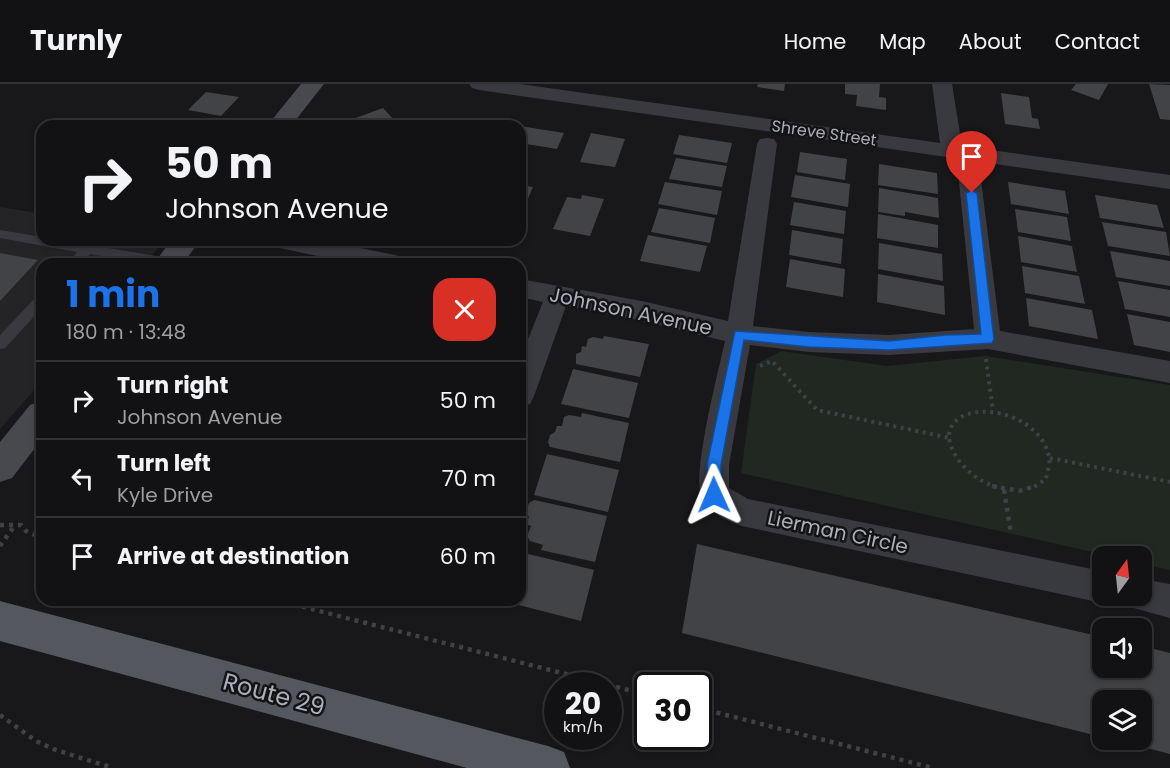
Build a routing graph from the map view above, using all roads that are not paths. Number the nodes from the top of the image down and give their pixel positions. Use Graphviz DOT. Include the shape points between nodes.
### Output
graph roads {
  1 [pos="313,84"];
  2 [pos="479,84"];
  3 [pos="942,84"];
  4 [pos="284,120"];
  5 [pos="766,144"];
  6 [pos="952,151"];
  7 [pos="969,172"];
  8 [pos="1170,182"];
  9 [pos="0,234"];
  10 [pos="36,240"];
  11 [pos="70,246"];
  12 [pos="299,246"];
  13 [pos="87,249"];
  14 [pos="79,258"];
  15 [pos="136,258"];
  16 [pos="337,258"];
  17 [pos="526,289"];
  18 [pos="558,295"];
  19 [pos="36,305"];
  20 [pos="739,334"];
  21 [pos="0,344"];
  22 [pos="986,348"];
  23 [pos="1170,372"];
  24 [pos="526,380"];
  25 [pos="36,422"];
  26 [pos="0,467"];
  27 [pos="1092,585"];
  28 [pos="1152,597"];
  29 [pos="1170,601"];
  30 [pos="0,621"];
  31 [pos="548,768"];
  1 -- 4 [label="street"];
  2 -- 6 [label="street, Shreve Street"];
  3 -- 6 [label="street"];
  5 -- 20 [label="street, Lierman Circle"];
  6 -- 8 [label="street, Shreve Street"];
  7 -- 22 [label="street"];
  9 -- 10 [label="lane"];
  11 -- 13 [label="lane"];
  12 -- 16 [label="street"];
  13 -- 14 [label="lane"];
  13 -- 15 [label="lane"];
  17 -- 18 [label="street, Johnson Avenue"];
  18 -- 20 [label="street, Johnson Avenue"];
  18 -- 24 [label="street"];
  19 -- 21 [label="lane"];
  20 -- 22 [label="street, Johnson Avenue" via="889,345 945,340"];
  20 -- 27 [label="street, Lierman Circle" via="714,465 714,495 742,512"];
  22 -- 23 [label="street, Johnson Avenue"];
  25 -- 26 [label="street"];
  28 -- 29 [label="street"];
  30 -- 31 [label="main road, Route 29"];
}
